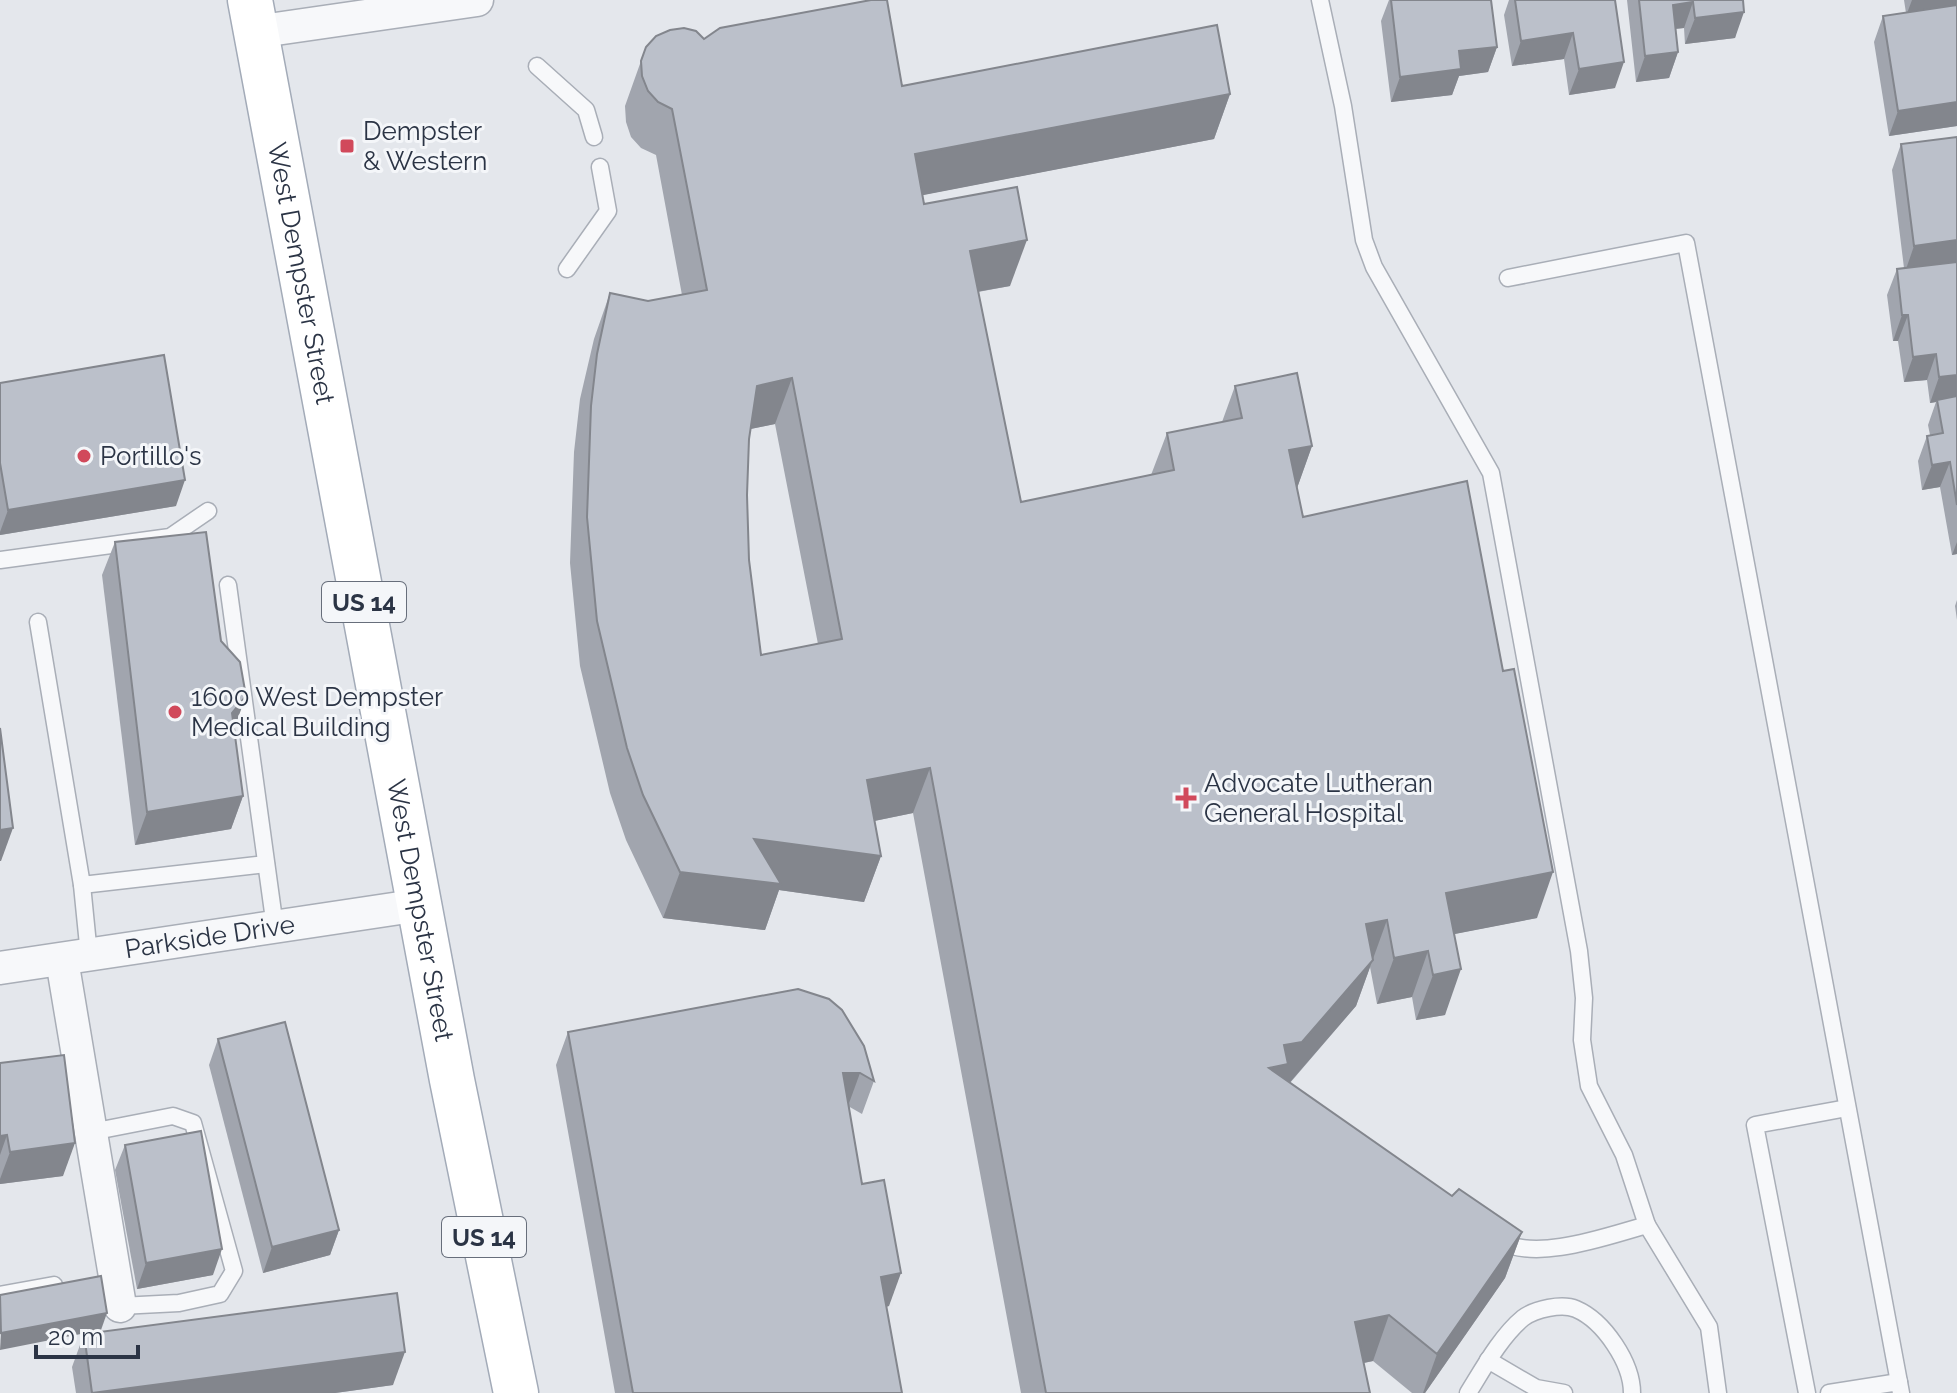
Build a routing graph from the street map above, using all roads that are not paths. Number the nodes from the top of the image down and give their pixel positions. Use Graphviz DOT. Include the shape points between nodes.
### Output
graph roads {
  1 [pos="477,0"];
  2 [pos="1320,0"];
  3 [pos="253,16"];
  4 [pos="537,66"];
  5 [pos="594,137"];
  6 [pos="600,167"];
  7 [pos="567,269"];
  8 [pos="1508,278"];
  9 [pos="208,511"];
  10 [pos="0,560"];
  11 [pos="228,585"];
  12 [pos="38,622"];
  13 [pos="266,864"];
  14 [pos="82,885"];
  15 [pos="420,905"];
  16 [pos="275,927"];
  17 [pos="75,958"];
  18 [pos="0,968"];
  19 [pos="1847,1108"];
  20 [pos="91,1132"];
  21 [pos="1647,1225"];
  22 [pos="1480,1230"];
  23 [pos="72,1282"];
  24 [pos="112,1286"];
  25 [pos="0,1295"];
  26 [pos="1488,1360"];
  27 [pos="1900,1387"];
  28 [pos="1536,1390"];
  29 [pos="516,1393"];
  30 [pos="1468,1393"];
  31 [pos="1564,1393"];
  32 [pos="1632,1393"];
  33 [pos="1718,1393"];
  34 [pos="1807,1393"];
  35 [pos="1829,1393"];
  1 -- 3 [label="street"];
  2 -- 21 [label="lane" via="1364,240 1374,267 1491,473 1579,951 1589,1086 1624,1155"];
  3 -- 15 [label="main road, West Dempster Street / US 14"];
  4 -- 5 [label="lane" via="586,110"];
  6 -- 7 [label="lane" via="608,211"];
  8 -- 19 [label="lane" via="1686,243"];
  9 -- 10 [label="lane" via="170,537"];
  11 -- 13 [label="lane"];
  12 -- 14 [label="lane"];
  13 -- 14 [label="lane"];
  13 -- 16 [label="lane"];
  14 -- 17 [label="lane"];
  15 -- 16 [label="street, Parkside Drive"];
  15 -- 29 [label="main road, West Dempster Street / US 14"];
  16 -- 17 [label="street, Parkside Drive"];
  17 -- 18 [label="street, Parkside Drive"];
  17 -- 20 [label="street"];
  19 -- 27 [label="lane"];
  19 -- 34 [label="lane" via="1755,1125"];
  20 -- 24 [label="street"];
  20 -- 24 [label="lane" via="173,1116 193,1123 234,1271 220,1294 179,1303"];
  21 -- 22 [label="lane" via="1556,1249 1508,1246"];
  21 -- 33 [label="lane" via="1709,1327"];
  23 -- 25 [label="lane"];
  26 -- 28 [label="lane"];
  26 -- 30 [label="lane"];
  26 -- 32 [label="lane" via="1523,1318 1541,1308 1575,1308 1623,1355"];
  27 -- 35 [label="lane"];
  28 -- 31 [label="lane"];
}
